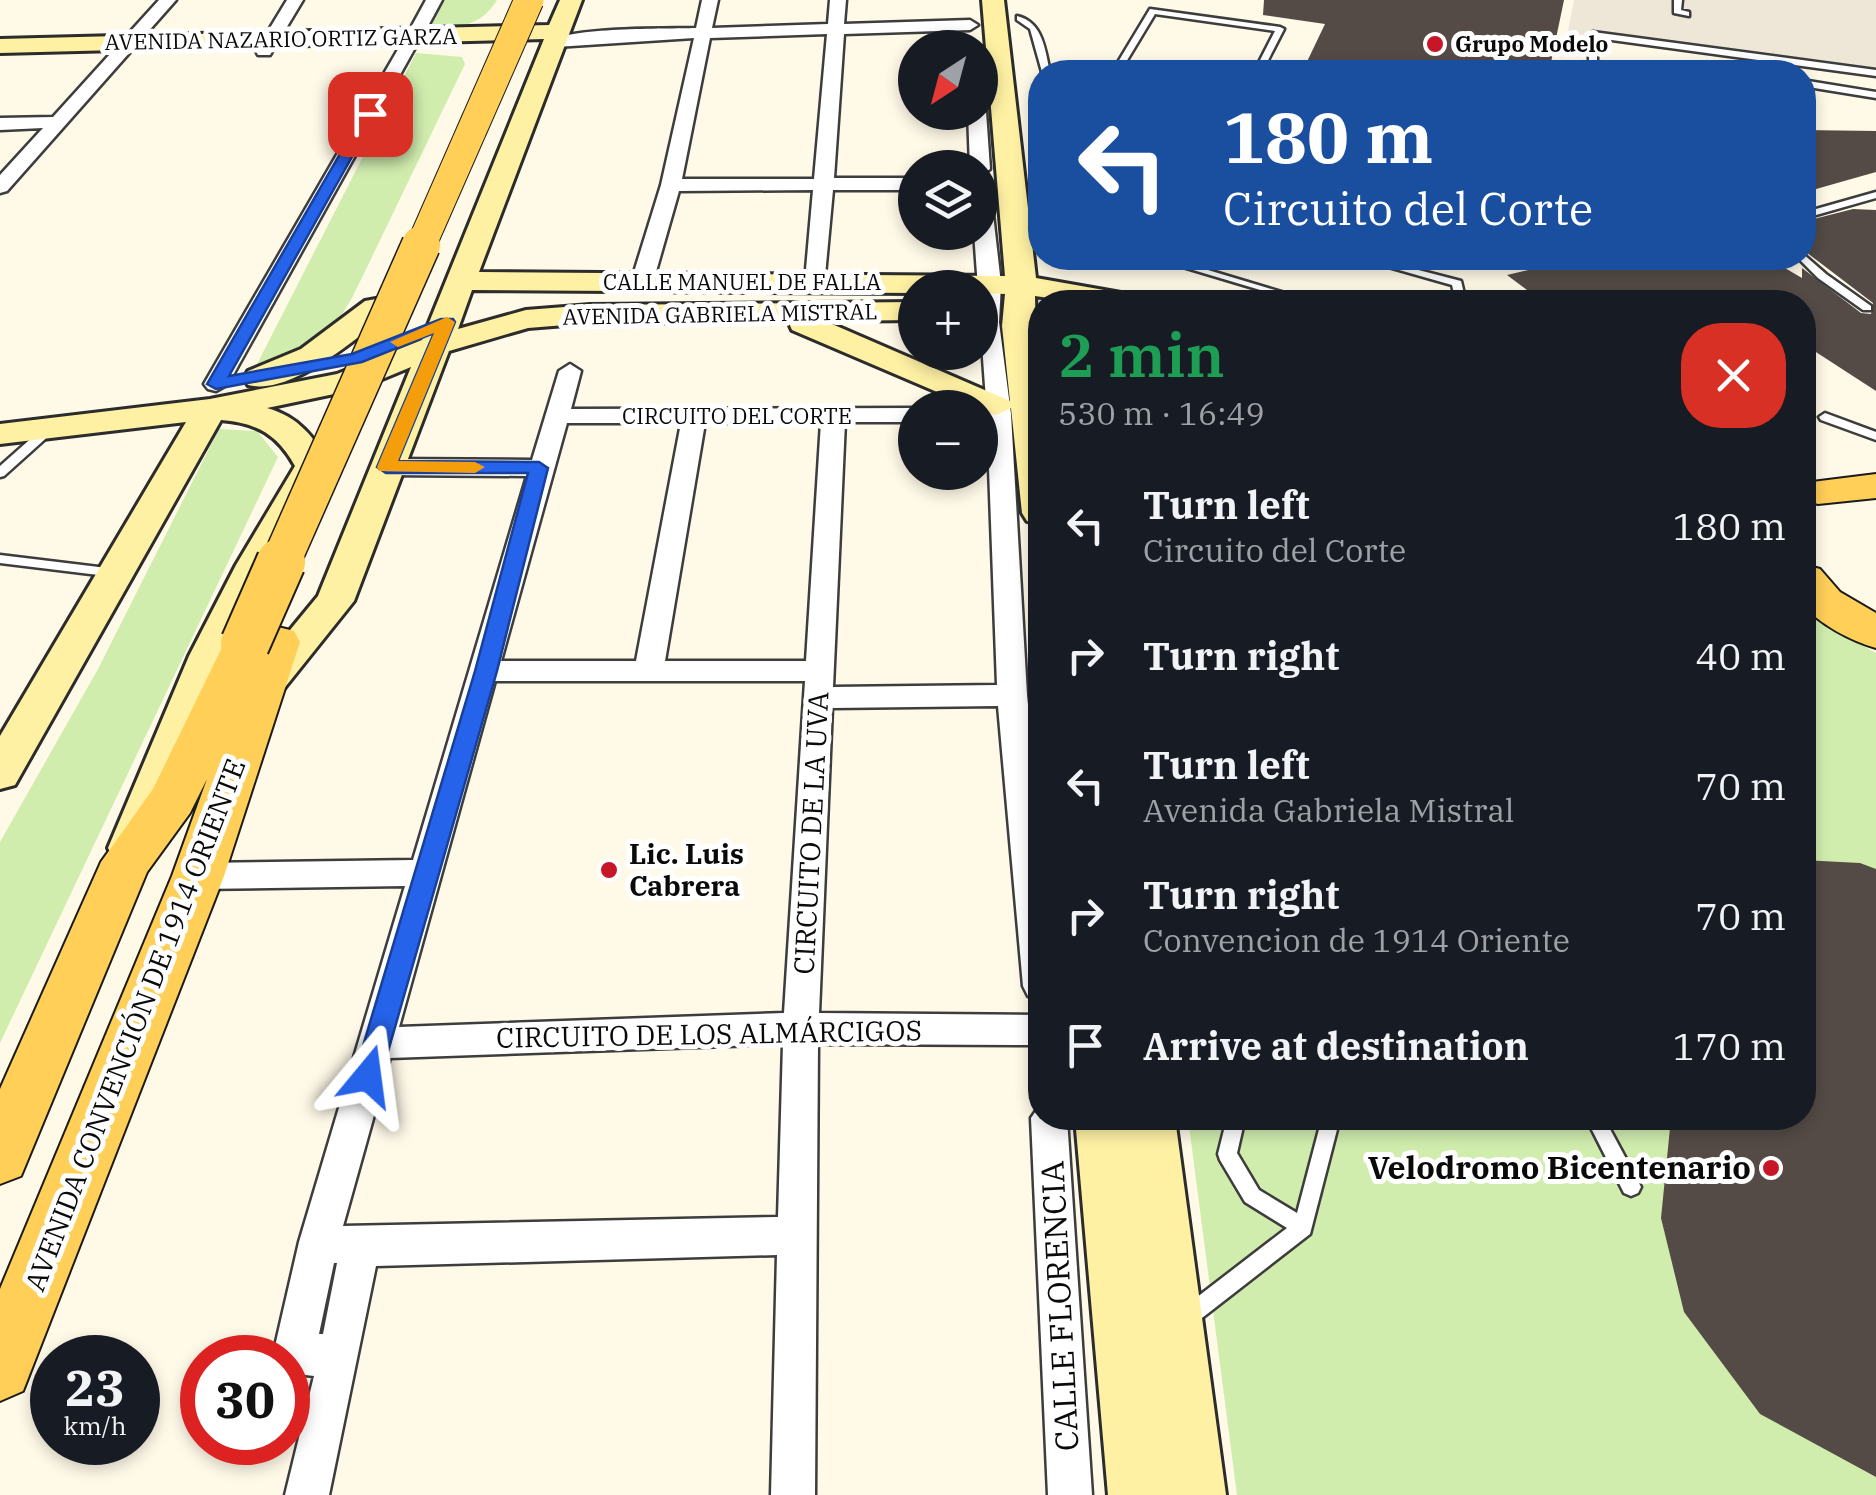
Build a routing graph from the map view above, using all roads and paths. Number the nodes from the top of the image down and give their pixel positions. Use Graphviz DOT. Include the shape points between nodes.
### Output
graph roads {
  1 [pos="168,0"];
  2 [pos="295,0"];
  3 [pos="434,0"];
  4 [pos="710,0"];
  5 [pos="838,0"];
  6 [pos="1678,0"];
  7 [pos="1019,9"];
  8 [pos="977,12"];
  9 [pos="1686,14"];
  10 [pos="511,18"];
  11 [pos="561,18"];
  12 [pos="835,30"];
  13 [pos="607,34"];
  14 [pos="700,34"];
  15 [pos="412,40"];
  16 [pos="267,45"];
  17 [pos="0,46"];
  18 [pos="124,48"];
  19 [pos="0,55"];
  20 [pos="1767,58"];
  21 [pos="1044,60"];
  22 [pos="1123,60"];
  23 [pos="1264,60"];
  24 [pos="1593,60"];
  25 [pos="1782,60"];
  26 [pos="1816,65"];
  27 [pos="1876,73"];
  28 [pos="1816,86"];
  29 [pos="1876,94"];
  30 [pos="58,122"];
  31 [pos="0,124"];
  32 [pos="1028,131"];
  33 [pos="1012,160"];
  34 [pos="998,165"];
  35 [pos="824,184"];
  36 [pos="898,184"];
  37 [pos="671,185"];
  38 [pos="0,187"];
  39 [pos="1876,195"];
  40 [pos="1028,198"];
  41 [pos="1816,212"];
  42 [pos="1028,213"];
  43 [pos="998,216"];
  44 [pos="1197,270"];
  45 [pos="1408,270"];
  46 [pos="1816,270"];
  47 [pos="1043,278"];
  48 [pos="522,280"];
  49 [pos="463,281"];
  50 [pos="816,281"];
  51 [pos="642,282"];
  52 [pos="898,282"];
  53 [pos="998,283"];
  54 [pos="1082,290"];
  55 [pos="1110,290"];
  56 [pos="1268,290"];
  57 [pos="1458,290"];
  58 [pos="898,296"];
  59 [pos="1028,297"];
  60 [pos="564,301"];
  61 [pos="376,308"];
  62 [pos="1868,308"];
  63 [pos="898,311"];
  64 [pos="898,322"];
  65 [pos="804,323"];
  66 [pos="1006,325"];
  67 [pos="443,333"];
  68 [pos="479,334"];
  69 [pos="351,370"];
  70 [pos="570,370"];
  71 [pos="260,378"];
  72 [pos="947,390"];
  73 [pos="995,390"];
  74 [pos="213,396"];
  75 [pos="1028,408"];
  76 [pos="0,412"];
  77 [pos="998,412"];
  78 [pos="694,415"];
  79 [pos="1028,415"];
  80 [pos="558,416"];
  81 [pos="833,416"];
  82 [pos="898,416"];
  83 [pos="1825,417"];
  84 [pos="51,427"];
  85 [pos="0,434"];
  86 [pos="1876,436"];
  87 [pos="312,465"];
  88 [pos="386,467"];
  89 [pos="539,468"];
  90 [pos="0,473"];
  91 [pos="1876,486"];
  92 [pos="998,490"];
  93 [pos="1816,491"];
  94 [pos="1816,491"];
  95 [pos="1876,496"];
  96 [pos="0,559"];
  97 [pos="115,573"];
  98 [pos="1816,584"];
  99 [pos="1816,592"];
  100 [pos="1876,616"];
  101 [pos="1876,633"];
  102 [pos="264,656"];
  103 [pos="649,670"];
  104 [pos="486,671"];
  105 [pos="818,684"];
  106 [pos="1012,695"];
  107 [pos="11,732"];
  108 [pos="0,773"];
  109 [pos="1028,861"];
  110 [pos="126,862"];
  111 [pos="425,874"];
  112 [pos="198,876"];
  113 [pos="801,1028"];
  114 [pos="1028,1030"];
  115 [pos="377,1042"];
  116 [pos="1050,1130"];
  117 [pos="1102,1130"];
  118 [pos="1151,1130"];
  119 [pos="1233,1130"];
  120 [pos="1328,1130"];
  121 [pos="1602,1130"];
  122 [pos="0,1156"];
  123 [pos="1631,1187"];
  124 [pos="1303,1227"];
  125 [pos="800,1235"];
  126 [pos="319,1242"];
  127 [pos="360,1247"];
  128 [pos="1175,1326"];
  129 [pos="340,1356"];
  130 [pos="0,1368"];
  131 [pos="307,1495"];
  132 [pos="793,1495"];
  133 [pos="1070,1495"];
  134 [pos="1139,1495"];
  135 [pos="1195,1495"];
  1 -- 18 [label="street"];
  2 -- 16 [label="street"];
  3 -- 15 [label="street"];
  4 -- 14 [label="street"];
  5 -- 12 [label="street"];
  6 -- 9 [label="lane" via="1677,11"];
  7 -- 21 [label="lane" via="1034,28"];
  7 -- 32 [label="street"];
  8 -- 12 [label="street"];
  8 -- 33 [label="street"];
  10 -- 11 [label="street, AVENIDA NAZARIO ORTIZ GARZA"];
  10 -- 15 [label="street, AVENIDA NAZARIO ORTIZ GARZA"];
  10 -- 15 [label="street, AVENIDA NAZARIO ORTIZ GARZA"];
  10 -- 61 [label="street, AVENIDA CONVENCIÓN DE 1914 ORIENTE"];
  10 -- 102 [label="main road, AVENIDA CONVENCIÓN DE 1914 ORIENTE, bridge"];
  11 -- 13 [label="street"];
  11 -- 49 [label="street, AVENIDA CONVENCIÓN DE 1914 ORIENTE"];
  11 -- 102 [label="main road, AVENIDA CONVENCIÓN DE 1914 ORIENTE"];
  12 -- 14 [label="street"];
  12 -- 35 [label="street"];
  13 -- 14 [label="street"];
  14 -- 37 [label="street"];
  15 -- 16 [label="street, AVENIDA NAZARIO ORTIZ GARZA"];
  15 -- 74 [label="street"];
  16 -- 18 [label="street, AVENIDA NAZARIO ORTIZ GARZA"];
  17 -- 18 [label="street, AVENIDA NAZARIO ORTIZ GARZA"];
  18 -- 19 [label="street, AVENIDA NAZARIO ORTIZ GARZA"];
  18 -- 30 [label="street"];
  20 -- 24 [label="lane" via="1593,35"];
  20 -- 25 [label="lane"];
  22 -- 23 [label="lane" via="1153,10 1280,28"];
  26 -- 27 [label="lane"];
  28 -- 29 [label="lane"];
  30 -- 31 [label="street"];
  30 -- 38 [label="street"];
  33 -- 34 [label="street"];
  33 -- 40 [label="street"];
  35 -- 36 [label="street"];
  35 -- 37 [label="street"];
  35 -- 50 [label="street"];
  37 -- 51 [label="street"];
  39 -- 41 [label="lane"];
  42 -- 43 [label="street"];
  44 -- 56 [label="lane"];
  45 -- 57 [label="lane" via="1457,283"];
  46 -- 62 [label="lane"];
  47 -- 53 [label="street, CALLE MANUEL DE FALLA"];
  47 -- 54 [label="street, CALLE MANUEL DE FALLA"];
  47 -- 55 [label="street" via="1073,274"];
  48 -- 49 [label="street, CALLE MANUEL DE FALLA"];
  48 -- 51 [label="street, CALLE MANUEL DE FALLA"];
  48 -- 60 [label="street"];
  49 -- 67 [label="street, AVENIDA CONVENCIÓN DE 1914 ORIENTE"];
  50 -- 51 [label="street, CALLE MANUEL DE FALLA"];
  50 -- 52 [label="street, CALLE MANUEL DE FALLA"];
  58 -- 60 [label="street, AVENIDA GABRIELA MISTRAL"];
  59 -- 66 [label="street"];
  60 -- 67 [label="street, AVENIDA GABRIELA MISTRAL" via="491,306"];
  61 -- 69 [label="street, AVENIDA CONVENCIÓN DE 1914 ORIENTE"];
  61 -- 71 [label="street" via="312,356"];
  63 -- 68 [label="street, AVENIDA GABRIELA MISTRAL" via="590,314 526,320"];
  64 -- 65 [label="street, CALLE MANUEL DE FALLA"];
  65 -- 68 [label="street, CALLE MANUEL DE FALLA"];
  65 -- 72 [label="street"];
  66 -- 73 [label="street"];
  66 -- 75 [label="street"];
  67 -- 68 [label="street, AVENIDA GABRIELA MISTRAL"];
  67 -- 69 [label="street, AVENIDA GABRIELA MISTRAL"];
  67 -- 88 [label="street, AVENIDA CONVENCIÓN DE 1914 ORIENTE"];
  69 -- 71 [label="street, AVENIDA GABRIELA MISTRAL"];
  69 -- 74 [label="street, AVENIDA GABRIELA MISTRAL"];
  69 -- 87 [label="street, AVENIDA CONVENCIÓN DE 1914 ORIENTE"];
  70 -- 80 [label="street"];
  71 -- 74 [label="street, AVENIDA GABRIELA MISTRAL"];
  74 -- 76 [label="street, AVENIDA GABRIELA MISTRAL"];
  74 -- 84 [label="street, AVENIDA GABRIELA MISTRAL"];
  74 -- 87 [label="street" via="281,423"];
  74 -- 97 [label="street"];
  77 -- 79 [label="street"];
  78 -- 80 [label="street, CIRCUITO DEL CORTE"];
  78 -- 81 [label="street, CIRCUITO DEL CORTE"];
  78 -- 103 [label="street"];
  80 -- 89 [label="street"];
  81 -- 82 [label="street, CIRCUITO DEL CORTE"];
  81 -- 105 [label="street, CIRCUITO DE LA UVA"];
  83 -- 86 [label="lane"];
  84 -- 85 [label="street, AVENIDA GABRIELA MISTRAL"];
  84 -- 90 [label="lane"];
  87 -- 110 [label="street, AVENIDA CONVENCIÓN DE 1914 ORIENTE" via="247,574 166,746"];
  88 -- 89 [label="street"];
  88 -- 102 [label="street, AVENIDA CONVENCIÓN DE 1914 ORIENTE" via="335,601"];
  89 -- 104 [label="street"];
  91 -- 93 [label="main road"];
  92 -- 106 [label="street"];
  94 -- 95 [label="street"];
  96 -- 97 [label="lane"];
  97 -- 107 [label="street"];
  98 -- 100 [label="street"];
  99 -- 101 [label="main road"];
  102 -- 110 [label="main road, AVENIDA CONVENCIÓN DE 1914 ORIENTE"];
  102 -- 112 [label="main road, AVENIDA CONVENCIÓN DE 1914 ORIENTE"];
  103 -- 104 [label="street"];
  103 -- 105 [label="street"];
  104 -- 111 [label="street"];
  105 -- 106 [label="street"];
  105 -- 113 [label="street, CIRCUITO DE LA UVA"];
  106 -- 109 [label="street"];
  107 -- 108 [label="street"];
  110 -- 122 [label="main road, AVENIDA CONVENCIÓN DE 1914 ORIENTE"];
  111 -- 112 [label="street"];
  111 -- 115 [label="street"];
  112 -- 130 [label="main road, AVENIDA CONVENCIÓN DE 1914 ORIENTE"];
  113 -- 114 [label="street, CIRCUITO DE LOS ALMÁRCIGOS"];
  113 -- 115 [label="street, CIRCUITO DE LOS ALMÁRCIGOS"];
  113 -- 125 [label="street, CIRCUITO DE LA UVA"];
  115 -- 126 [label="street"];
  116 -- 133 [label="street, CALLE FLORENCIA"];
  117 -- 134 [label="street"];
  118 -- 128 [label="street"];
  119 -- 124 [label="lane" via="1227,1154 1252,1196"];
  120 -- 124 [label="lane"];
  121 -- 123 [label="lane"];
  124 -- 128 [label="lane"];
  125 -- 127 [label="street"];
  125 -- 132 [label="street, CIRCUITO DE LA UVA"];
  126 -- 127 [label="street"];
  126 -- 129 [label="street" via="294,1355"];
  127 -- 129 [label="street"];
  128 -- 135 [label="street"];
  129 -- 131 [label="street"];
}
